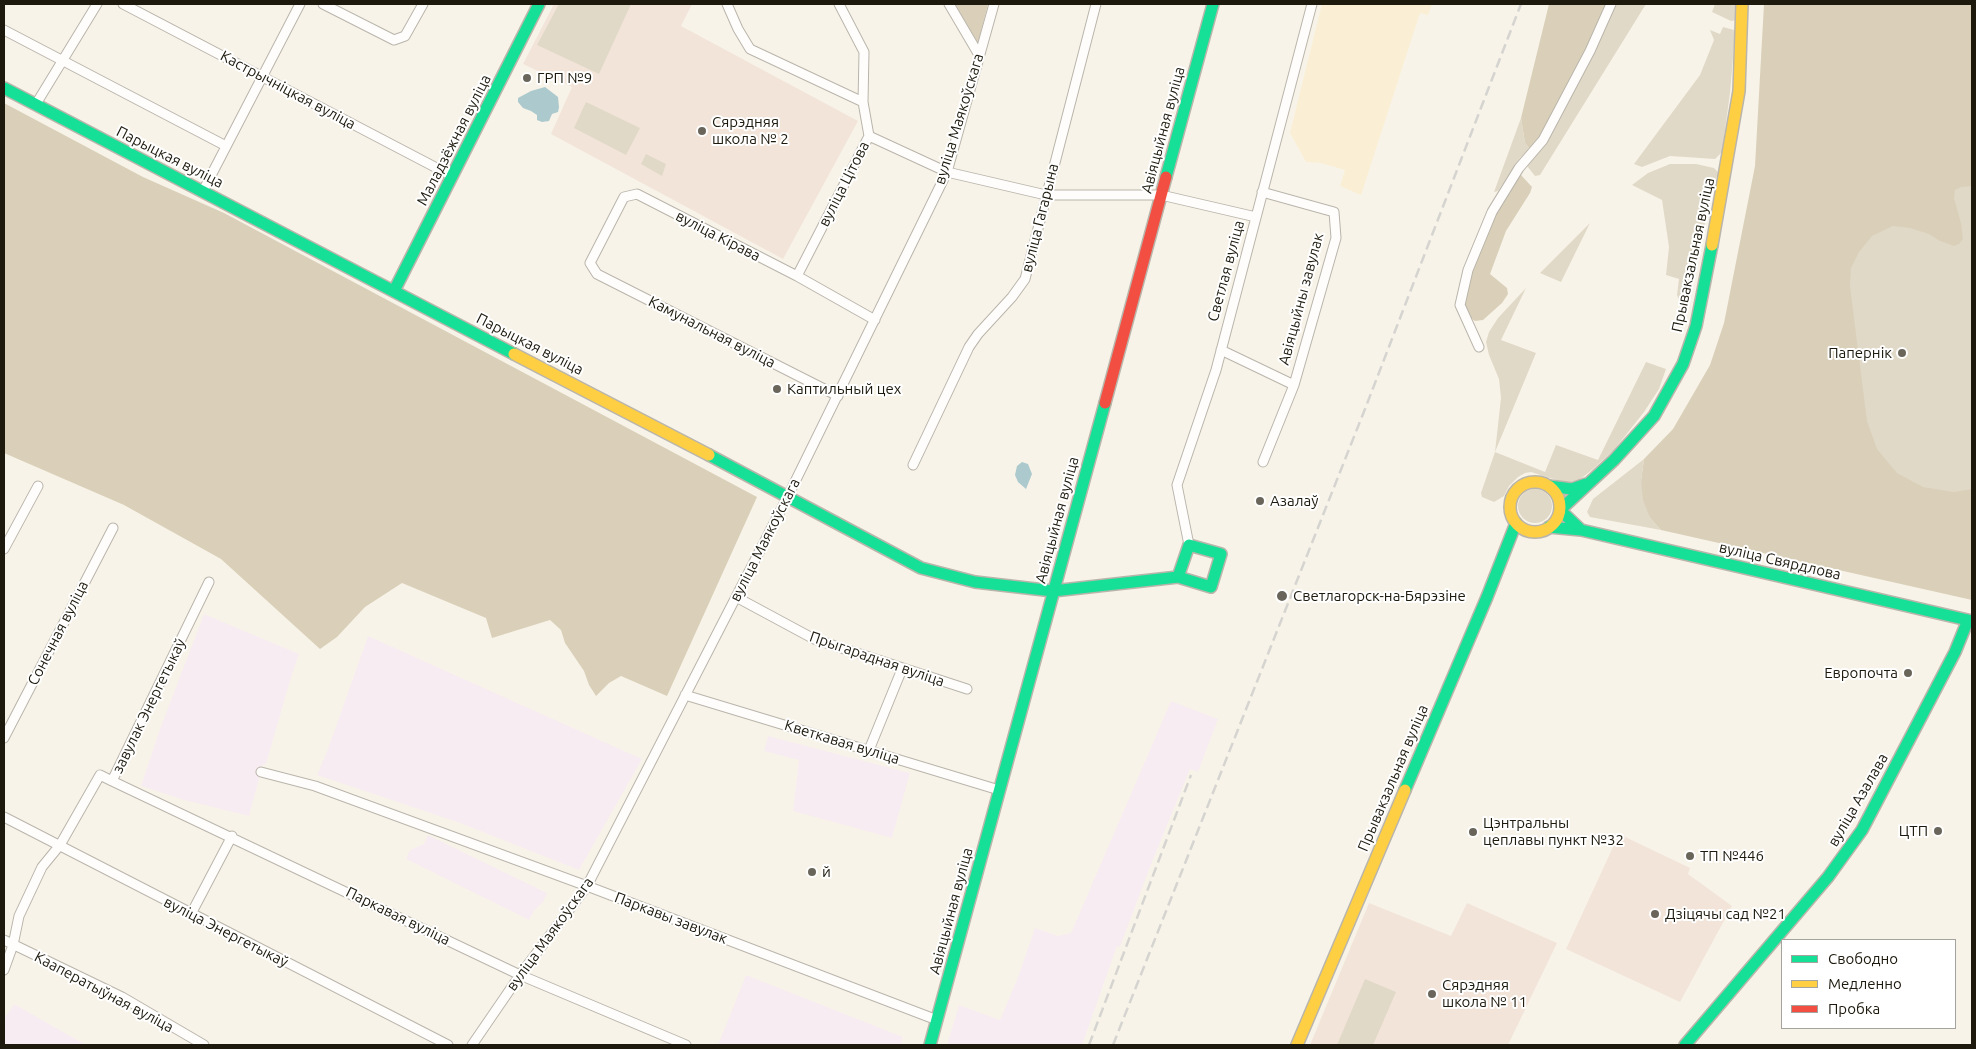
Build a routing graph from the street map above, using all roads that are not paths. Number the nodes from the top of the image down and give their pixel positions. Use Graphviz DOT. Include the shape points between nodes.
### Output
graph roads {
  1 [pos="97,4"];
  2 [pos="123,4"];
  3 [pos="300,4"];
  4 [pos="323,4"];
  5 [pos="423,4"];
  6 [pos="539,4"];
  7 [pos="727,4"];
  8 [pos="838,4"];
  9 [pos="949,4"];
  10 [pos="994,4"];
  11 [pos="1096,4"];
  12 [pos="1213,4"];
  13 [pos="1312,4"];
  14 [pos="1611,4"];
  15 [pos="1742,4"];
  16 [pos="4,30"];
  17 [pos="979,55"];
  18 [pos="62,61"];
  19 [pos="262,76"];
  20 [pos="4,88"];
  21 [pos="863,102"];
  22 [pos="36,104"];
  23 [pos="870,136"];
  24 [pos="226,146"];
  25 [pos="947,172"];
  26 [pos="452,176"];
  27 [pos="203,191"];
  28 [pos="1262,192"];
  29 [pos="1046,195"];
  30 [pos="1161,195"];
  31 [pos="1256,217"];
  32 [pos="590,263"];
  33 [pos="796,276"];
  34 [pos="394,291"];
  35 [pos="875,320"];
  36 [pos="1479,347"];
  37 [pos="1221,350"];
  38 [pos="1294,385"];
  39 [pos="838,396"];
  40 [pos="1264,462"];
  41 [pos="913,465"];
  42 [pos="1592,480"];
  43 [pos="38,486"];
  44 [pos="1549,486"];
  45 [pos="788,496"];
  46 [pos="1560,510"];
  47 [pos="1516,523"];
  48 [pos="113,528"];
  49 [pos="1549,528"];
  50 [pos="1581,530"];
  51 [pos="1189,545"];
  52 [pos="4,549"];
  53 [pos="1178,577"];
  54 [pos="210,582"];
  55 [pos="1053,591"];
  56 [pos="736,597"];
  57 [pos="1970,620"];
  58 [pos="902,669"];
  59 [pos="967,689"];
  60 [pos="686,695"];
  61 [pos="4,738"];
  62 [pos="869,750"];
  63 [pos="261,772"];
  64 [pos="112,781"];
  65 [pos="999,790"];
  66 [pos="4,817"];
  67 [pos="232,836"];
  68 [pos="60,846"];
  69 [pos="587,886"];
  70 [pos="191,914"];
  71 [pos="4,940"];
  72 [pos="13,945"];
  73 [pos="4,970"];
  74 [pos="520,975"];
  75 [pos="937,1020"];
  76 [pos="204,1045"];
  77 [pos="448,1045"];
  78 [pos="472,1045"];
  79 [pos="686,1045"];
  80 [pos="930,1045"];
  81 [pos="1297,1045"];
  82 [pos="1685,1045"];
  1 -- 18 [label="street"];
  2 -- 19 [label="street, Кастрычніцкая вуліца"];
  3 -- 19 [label="street"];
  4 -- 5 [label="street" via="394,40 404,36"];
  6 -- 26 [label="street, Маладзёжная вуліца"];
  7 -- 21 [label="street" via="750,49"];
  8 -- 21 [label="street, вуліца Цітова" via="864,52"];
  9 -- 17 [label="street"];
  10 -- 17 [label="street, вуліца Маякоўскага"];
  11 -- 29 [label="street, вуліца Гагарына"];
  12 -- 30 [label="street, Авіяцыйная вуліца"];
  13 -- 28 [label="street, Светлая вуліца"];
  14 -- 36 [label="street" via="1543,140 1519,168 1492,212 1468,270 1460,305"];
  15 -- 42 [label="street, Прывакзальная вуліца" via="1737,101 1696,326 1683,364 1654,416"];
  16 -- 18 [label="street"];
  17 -- 25 [label="street, вуліца Маякоўскага"];
  18 -- 22 [label="street"];
  18 -- 24 [label="street"];
  19 -- 24 [label="street"];
  19 -- 26 [label="street, Кастрычніцкая вуліца"];
  20 -- 22 [label="street, Парыцкая вуліца"];
  21 -- 23 [label="street, вуліца Цітова"];
  22 -- 27 [label="street, Парыцкая вуліца"];
  23 -- 25 [label="street"];
  23 -- 33 [label="street, вуліца Цітова"];
  24 -- 27 [label="street"];
  25 -- 29 [label="street"];
  25 -- 35 [label="street, вуліца Маякоўскага"];
  26 -- 34 [label="street, Маладзёжная вуліца"];
  27 -- 34 [label="street, Парыцкая вуліца"];
  28 -- 31 [label="street, Светлая вуліца"];
  28 -- 38 [label="street, Авіяцыйны завулак" via="1334,212 1336,238"];
  29 -- 30 [label="street"];
  29 -- 41 [label="street, вуліца Гагарына" via="1025,279 969,347"];
  30 -- 31 [label="street"];
  30 -- 55 [label="street, Авіяцыйная вуліца"];
  31 -- 37 [label="street, Светлая вуліца"];
  32 -- 33 [label="street, вуліца Кірава" via="624,197 637,194"];
  32 -- 39 [label="street, Камунальная вуліца" via="596,274"];
  33 -- 35 [label="street, вуліца Кірава"];
  34 -- 45 [label="street, Парыцкая вуліца"];
  35 -- 39 [label="street, вуліца Маякоўскага"];
  37 -- 38 [label="street"];
  37 -- 51 [label="street, Светлая вуліца" via="1177,485"];
  38 -- 40 [label="street, Авіяцыйны завулак"];
  39 -- 45 [label="street, вуліца Маякоўскага"];
  42 -- 44 [label="street" via="1572,489"];
  42 -- 46 [label="street, Прывакзальная вуліца"];
  43 -- 52 [label="street"];
  44 -- 46 [label="street" via="1558,496"];
  44 -- 47 [label="street" via="1528,483 1516,490 1510,510"];
  45 -- 55 [label="street, Парыцкая вуліца" via="921,568 975,582"];
  45 -- 56 [label="street, вуліца Маякоўскага"];
  46 -- 49 [label="street"];
  46 -- 50 [label="street"];
  47 -- 49 [label="street" via="1535,532"];
  47 -- 81 [label="street, Прывакзальная вуліца"];
  48 -- 61 [label="street, Сонечная вуліца"];
  49 -- 50 [label="street, вуліца Свярдлова"];
  50 -- 57 [label="street, вуліца Свярдлова"];
  51 -- 53 [label="street"];
  51 -- 53 [label="street" via="1221,554 1211,587"];
  53 -- 55 [label="street"];
  54 -- 64 [label="street, завулак Энергетыкаў"];
  55 -- 65 [label="street, Авіяцыйная вуліца"];
  56 -- 58 [label="street, Прыгарадная вуліца" via="814,639"];
  56 -- 60 [label="street, вуліца Маякоўскага"];
  57 -- 82 [label="street, вуліца Азалава" via="1862,830 1828,878"];
  58 -- 59 [label="street, Прыгарадная вуліца"];
  58 -- 62 [label="street"];
  60 -- 62 [label="street, Кветкавая вуліца"];
  60 -- 69 [label="street, вуліца Маякоўскага"];
  62 -- 65 [label="street, Кветкавая вуліца"];
  63 -- 69 [label="street, Паркавы завулак" via="315,786"];
  64 -- 67 [label="street, Паркавая вуліца"];
  64 -- 68 [label="street, завулак Энергетыкаў" via="100,775"];
  65 -- 75 [label="street, Авіяцыйная вуліца"];
  66 -- 68 [label="street, вуліца Энергетыкаў"];
  67 -- 70 [label="street"];
  67 -- 74 [label="street, Паркавая вуліца"];
  68 -- 70 [label="street, вуліца Энергетыкаў"];
  68 -- 72 [label="street, завулак Энергетыкаў" via="42,867 18,916"];
  69 -- 74 [label="street, вуліца Маякоўскага"];
  69 -- 75 [label="street, Паркавы завулак"];
  70 -- 77 [label="street, вуліца Энергетыкаў"];
  71 -- 72 [label="street, Кааператыўная вуліца"];
  72 -- 73 [label="street, завулак Энергетыкаў"];
  72 -- 76 [label="street, Кааператыўная вуліца" via="122,997"];
  74 -- 78 [label="street, вуліца Маякоўскага"];
  74 -- 79 [label="street, Паркавая вуліца"];
  75 -- 80 [label="street, Авіяцыйная вуліца"];
}
